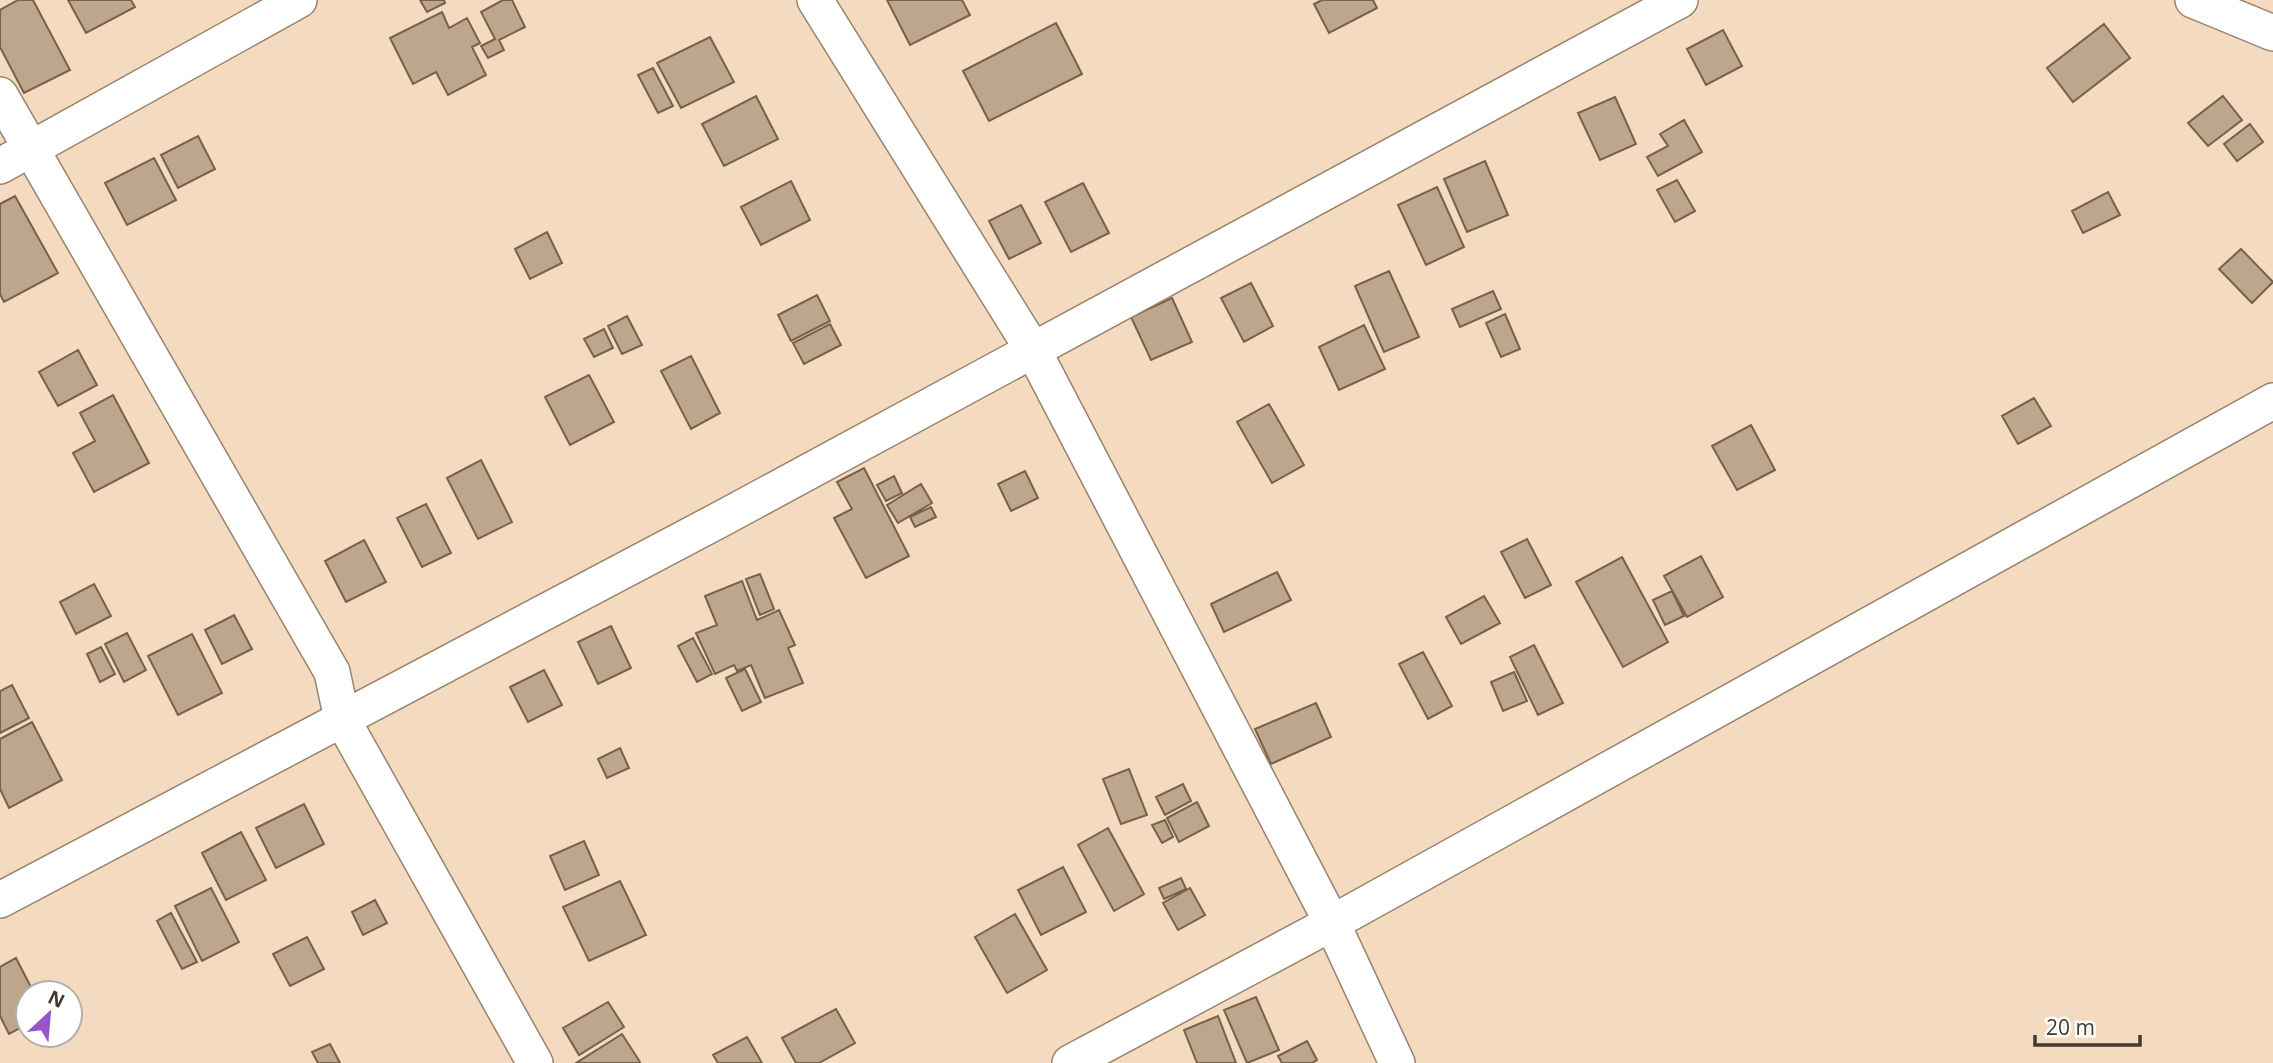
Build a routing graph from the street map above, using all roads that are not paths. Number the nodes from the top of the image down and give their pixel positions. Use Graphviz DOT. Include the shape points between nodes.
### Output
graph roads {
  1 [pos="299,0"];
  2 [pos="815,0"];
  3 [pos="1681,0"];
  4 [pos="2193,0"];
  5 [pos="2273,33"];
  6 [pos="0,95"];
  7 [pos="32,149"];
  8 [pos="0,166"];
  9 [pos="1033,350"];
  10 [pos="2273,401"];
  11 [pos="342,719"];
  12 [pos="0,900"];
  13 [pos="1332,923"];
  14 [pos="535,1063"];
  15 [pos="1070,1063"];
  16 [pos="1397,1063"];
  1 -- 7 [label="street"];
  2 -- 9 [label="street"];
  3 -- 9 [label="street"];
  4 -- 5 [label="street"];
  6 -- 7 [label="street"];
  7 -- 8 [label="street"];
  7 -- 11 [label="street" via="332,672"];
  9 -- 11 [label="street"];
  9 -- 13 [label="street"];
  10 -- 13 [label="street"];
  11 -- 12 [label="street"];
  11 -- 14 [label="street"];
  13 -- 15 [label="street"];
  13 -- 16 [label="street"];
}
